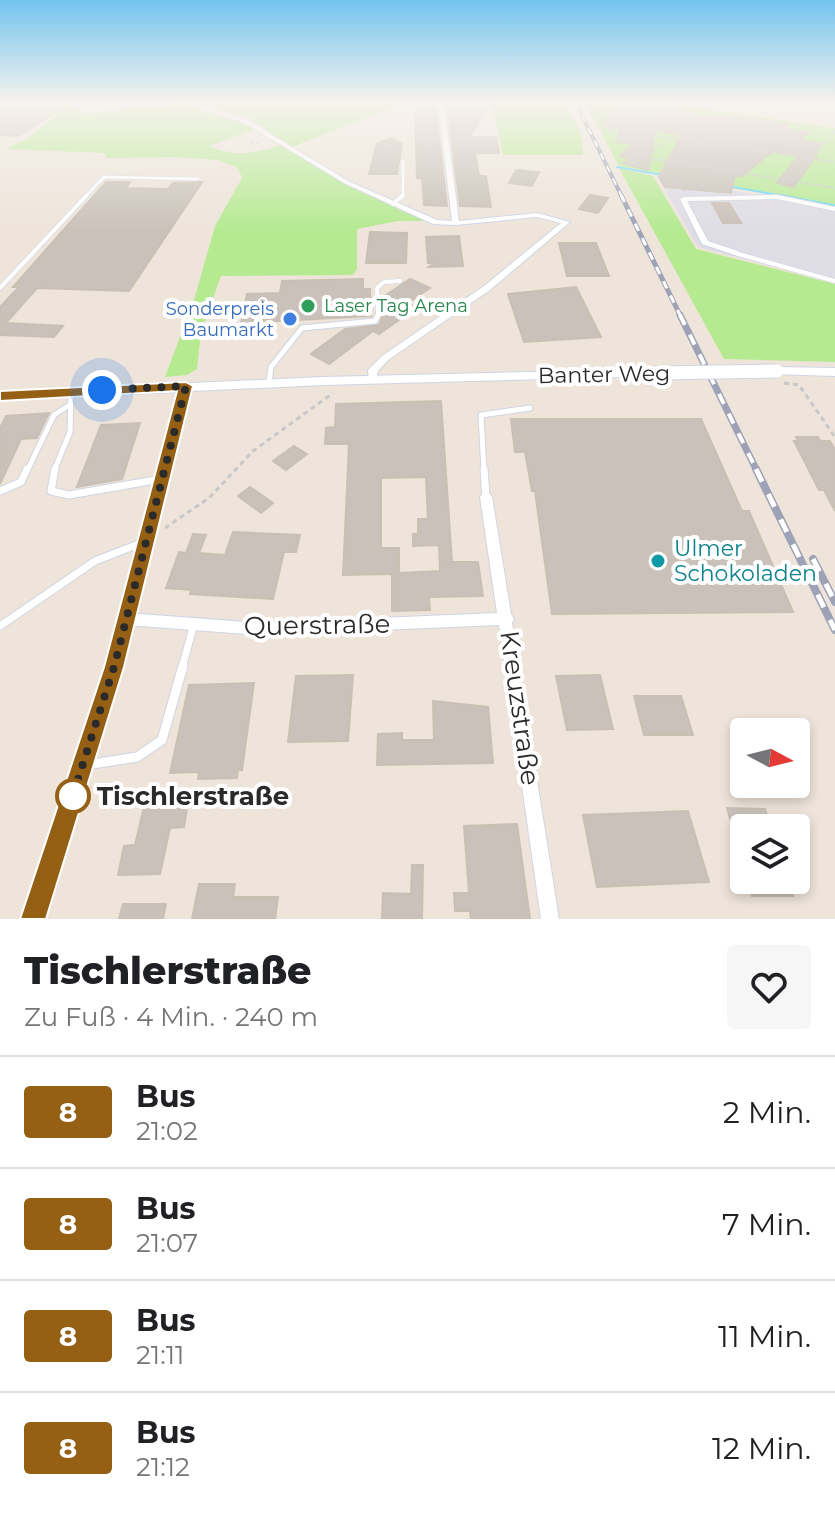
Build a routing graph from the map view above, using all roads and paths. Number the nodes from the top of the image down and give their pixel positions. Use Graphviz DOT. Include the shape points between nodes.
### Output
graph roads {
  1 [pos="286,146"];
  2 [pos="446,146"];
  3 [pos="660,146"];
  4 [pos="722,146"];
  5 [pos="822,146"];
  6 [pos="729,147"];
  7 [pos="643,157"];
  8 [pos="809,159"];
  9 [pos="403,161"];
  10 [pos="835,162"];
  11 [pos="628,166"];
  12 [pos="198,179"];
  13 [pos="835,188"];
  14 [pos="827,198"];
  15 [pos="393,204"];
  16 [pos="835,209"];
  17 [pos="456,223"];
  18 [pos="735,253"];
  19 [pos="400,281"];
  20 [pos="835,281"];
  21 [pos="0,288"];
  22 [pos="835,372"];
  23 [pos="780,377"];
  24 [pos="372,379"];
  25 [pos="269,383"];
  26 [pos="186,386"];
  27 [pos="341,387"];
  28 [pos="71,392"];
  29 [pos="0,396"];
  30 [pos="68,406"];
  31 [pos="530,408"];
  32 [pos="835,437"];
  33 [pos="161,479"];
  34 [pos="0,491"];
  35 [pos="486,497"];
  36 [pos="146,541"];
  37 [pos="127,619"];
  38 [pos="507,619"];
  39 [pos="194,624"];
  40 [pos="0,626"];
  41 [pos="82,765"];
  42 [pos="33,919"];
  43 [pos="550,919"];
  1 -- 15 [label="street"];
  2 -- 17 [label="street"];
  3 -- 7 [label="path"];
  4 -- 6 [label="path"];
  5 -- 8 [label="path"];
  6 -- 8 [label="path"];
  7 -- 11 [label="path"];
  7 -- 13 [label="path"];
  8 -- 10 [label="path"];
  9 -- 15 [label="lane" via="403,198"];
  12 -- 21 [label="lane" via="104,177"];
  13 -- 14 [label="path"];
  15 -- 17 [label="street" via="436,222"];
  16 -- 18 [label="street" via="777,197 683,199 705,242"];
  17 -- 24 [label="street" via="537,215 566,222 460,308 385,358"];
  18 -- 20 [label="lane"];
  19 -- 25 [label="lane" via="377,288 375,321 302,328 271,367"];
  22 -- 23 [label="street, Banter Weg"];
  23 -- 24 [label="street, Banter Weg, bridge" via="657,373"];
  23 -- 32 [label="path" via="799,385"];
  24 -- 25 [label="street, Banter Weg"];
  25 -- 26 [label="street, Banter Weg"];
  26 -- 28 [label="street, Banter Weg"];
  26 -- 33 [label="street"];
  27 -- 36 [label="path" via="253,451 209,498"];
  28 -- 29 [label="street, Banter Weg"];
  28 -- 30 [label="lane"];
  30 -- 33 [label="lane" via="71,422 50,478 51,491 69,495"];
  30 -- 34 [label="lane" via="54,415 21,482"];
  31 -- 35 [label="lane" via="481,415"];
  33 -- 36 [label="street"];
  35 -- 38 [label="street, Kreuzstraße"];
  36 -- 37 [label="street"];
  36 -- 40 [label="lane" via="95,561"];
  37 -- 39 [label="street, Querstraße"];
  37 -- 41 [label="street"];
  38 -- 39 [label="street, Querstraße" via="261,629"];
  38 -- 43 [label="street, Kreuzstraße"];
  39 -- 41 [label="lane" via="162,740 150,753 131,761"];
  41 -- 42 [label="street"];
}
